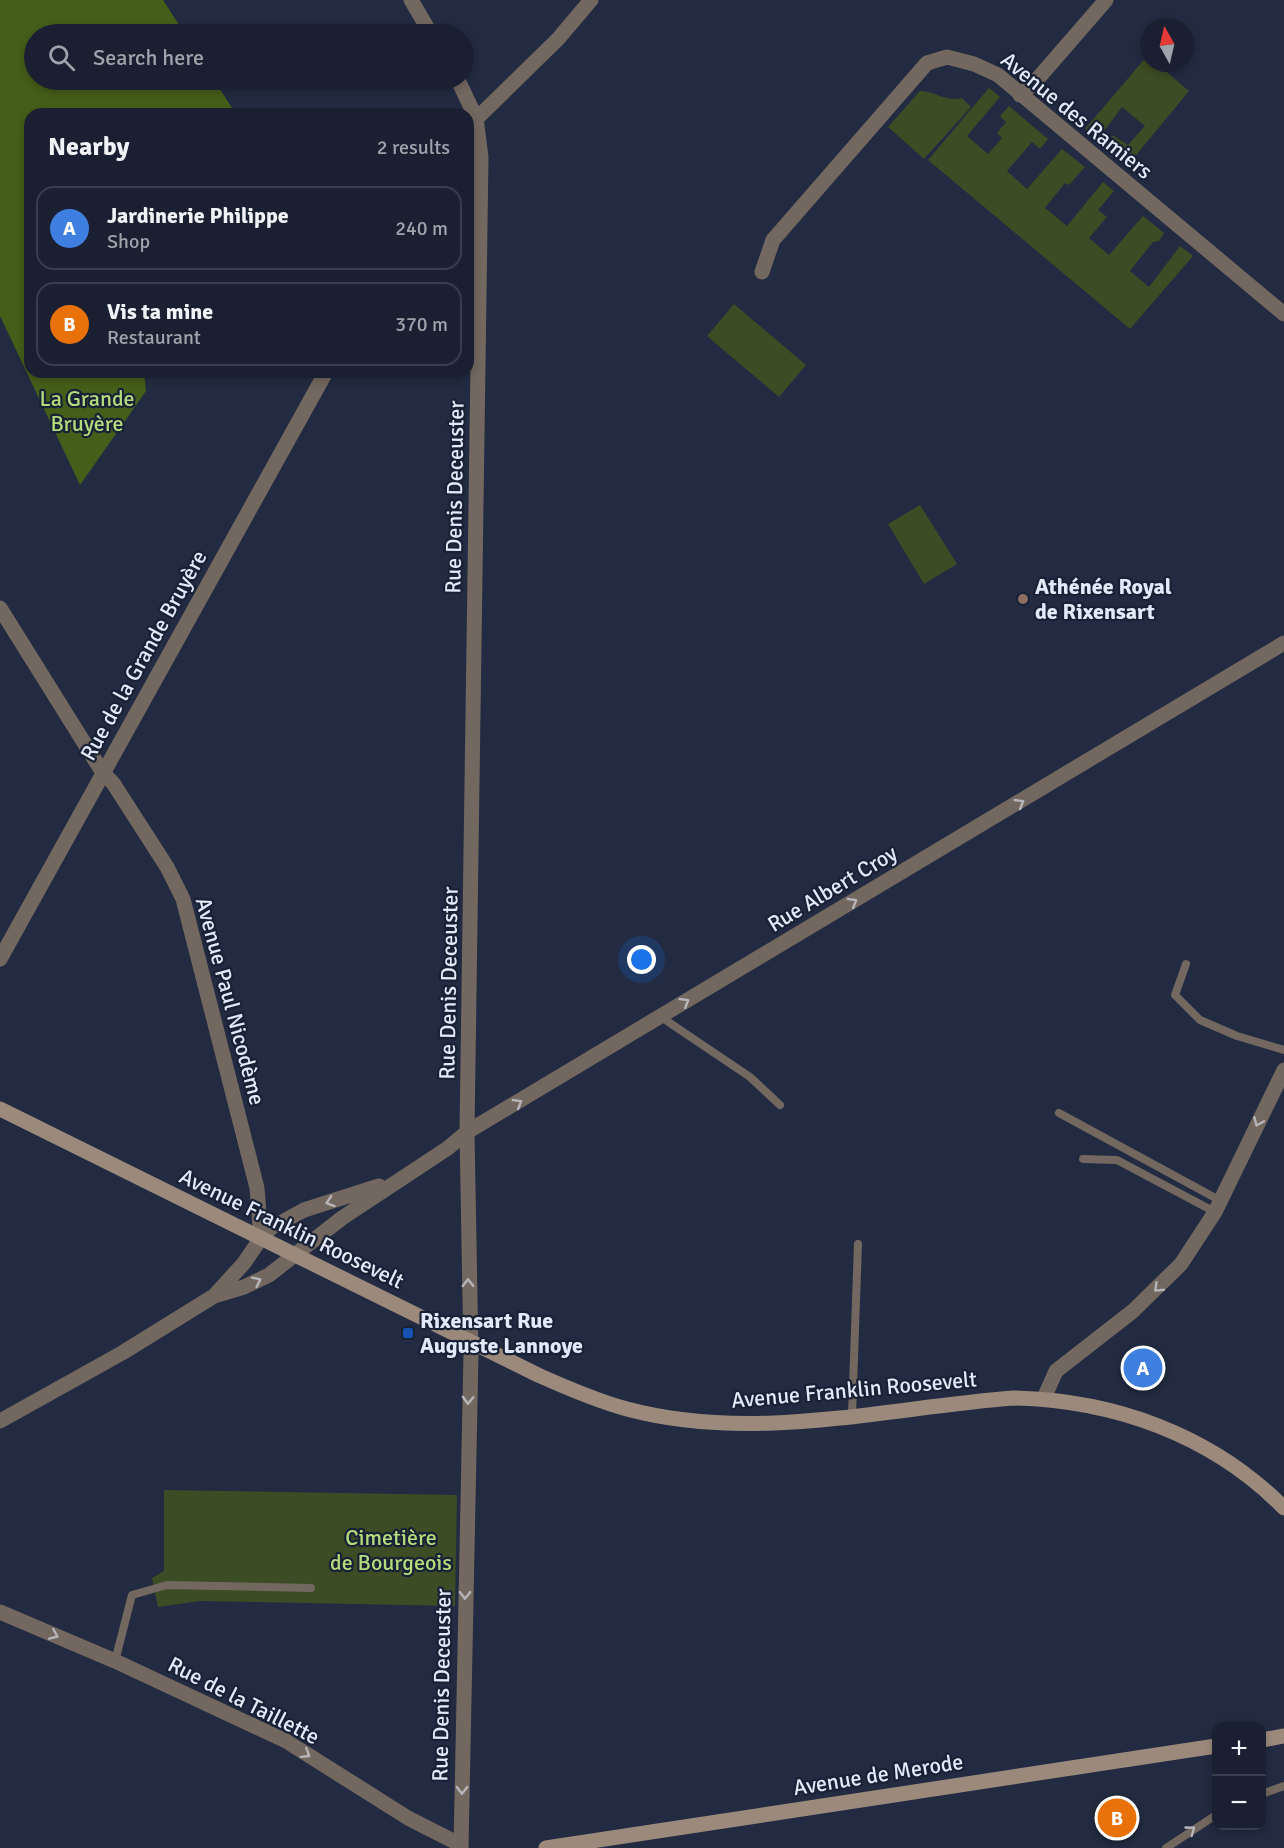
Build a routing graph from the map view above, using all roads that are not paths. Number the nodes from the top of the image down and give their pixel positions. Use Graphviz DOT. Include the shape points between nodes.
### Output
graph roads {
  1 [pos="411,0"];
  2 [pos="591,0"];
  3 [pos="1106,0"];
  4 [pos="425,24"];
  5 [pos="461,90"];
  6 [pos="1020,95"];
  7 [pos="467,108"];
  8 [pos="474,121"];
  9 [pos="474,130"];
  10 [pos="762,272"];
  11 [pos="1284,314"];
  12 [pos="323,378"];
  13 [pos="0,608"];
  14 [pos="1284,643"];
  15 [pos="103,773"];
  16 [pos="0,959"];
  17 [pos="1186,964"];
  18 [pos="661,1017"];
  19 [pos="1284,1050"];
  20 [pos="1284,1070"];
  21 [pos="780,1105"];
  22 [pos="0,1109"];
  23 [pos="1059,1113"];
  24 [pos="468,1132"];
  25 [pos="1083,1159"];
  26 [pos="405,1175"];
  27 [pos="1218,1206"];
  28 [pos="261,1238"];
  29 [pos="858,1244"];
  30 [pos="296,1255"];
  31 [pos="214,1296"];
  32 [pos="470,1342"];
  33 [pos="1044,1398"];
  34 [pos="852,1415"];
  35 [pos="0,1421"];
  36 [pos="1284,1508"];
  37 [pos="311,1588"];
  38 [pos="0,1612"];
  39 [pos="115,1662"];
  40 [pos="1284,1736"];
  41 [pos="1266,1739"];
  42 [pos="1212,1747"];
  43 [pos="1284,1786"];
  44 [pos="1266,1793"];
  45 [pos="1212,1818"];
  46 [pos="460,1846"];
  47 [pos="546,1848"];
  48 [pos="1166,1848"];
  1 -- 4 [label="street"];
  2 -- 8 [label="street" via="558,39"];
  3 -- 6 [label="street"];
  5 -- 7 [label="street, Rue Denis Deceuster"];
  6 -- 10 [label="street, Avenue des Ramiers" via="998,75 974,64 947,57 927,63 772,240"];
  6 -- 11 [label="street, Avenue des Ramiers"];
  9 -- 24 [label="street, Rue Denis Deceuster" via="481,156"];
  12 -- 15 [label="street, Rue de la Grande Bruyère"];
  13 -- 15 [label="street, Avenue Paul Nicodème"];
  18 -- 14 [label="street, Rue Albert Croy, one-way"];
  15 -- 16 [label="street, Rue de la Grande Bruyère"];
  15 -- 28 [label="street, Avenue Paul Nicodème" via="166,867 192,925 257,1188"];
  17 -- 19 [label="lane" via="1175,995 1200,1020"];
  18 -- 21 [label="lane" via="750,1077"];
  24 -- 18 [label="street, Rue Albert Croy, one-way"];
  20 -- 27 [label="street, one-way"];
  22 -- 28 [label="main road, Avenue Franklin Roosevelt"];
  23 -- 27 [label="lane"];
  24 -- 26 [label="street, Rue Albert Croy"];
  32 -- 24 [label="street, Rue Denis Deceuster, one-way"];
  25 -- 27 [label="lane" via="1117,1160"];
  26 -- 28 [label="street, Rue Albert Croy, one-way" via="304,1210"];
  26 -- 30 [label="street, Rue Albert Croy"];
  27 -- 33 [label="street, one-way" via="1181,1264 1133,1311 1056,1371"];
  28 -- 30 [label="main road, Avenue Franklin Roosevelt"];
  28 -- 31 [label="street, Rue Albert Croy"];
  29 -- 34 [label="lane"];
  31 -- 30 [label="street, Rue Albert Croy, one-way" via="269,1275"];
  30 -- 32 [label="main road, Avenue Franklin Roosevelt"];
  31 -- 35 [label="street"];
  32 -- 34 [label="main road, Avenue Franklin Roosevelt" via="576,1392 628,1409 723,1423 762,1424"];
  32 -- 46 [label="street, Rue Denis Deceuster, one-way"];
  33 -- 34 [label="main road, Avenue Franklin Roosevelt" via="974,1401"];
  33 -- 36 [label="main road, Avenue Franklin Roosevelt" via="1104,1407 1163,1427 1221,1457"];
  37 -- 39 [label="lane" via="167,1585 132,1595"];
  38 -- 39 [label="street, Rue de la Taillette, one-way"];
  39 -- 46 [label="street, Rue de la Taillette, one-way" via="286,1742"];
  40 -- 41 [label="main road"];
  42 -- 47 [label="main road, Avenue de Merode"];
  43 -- 44 [label="lane"];
  48 -- 45 [label="lane, one-way"];
}
